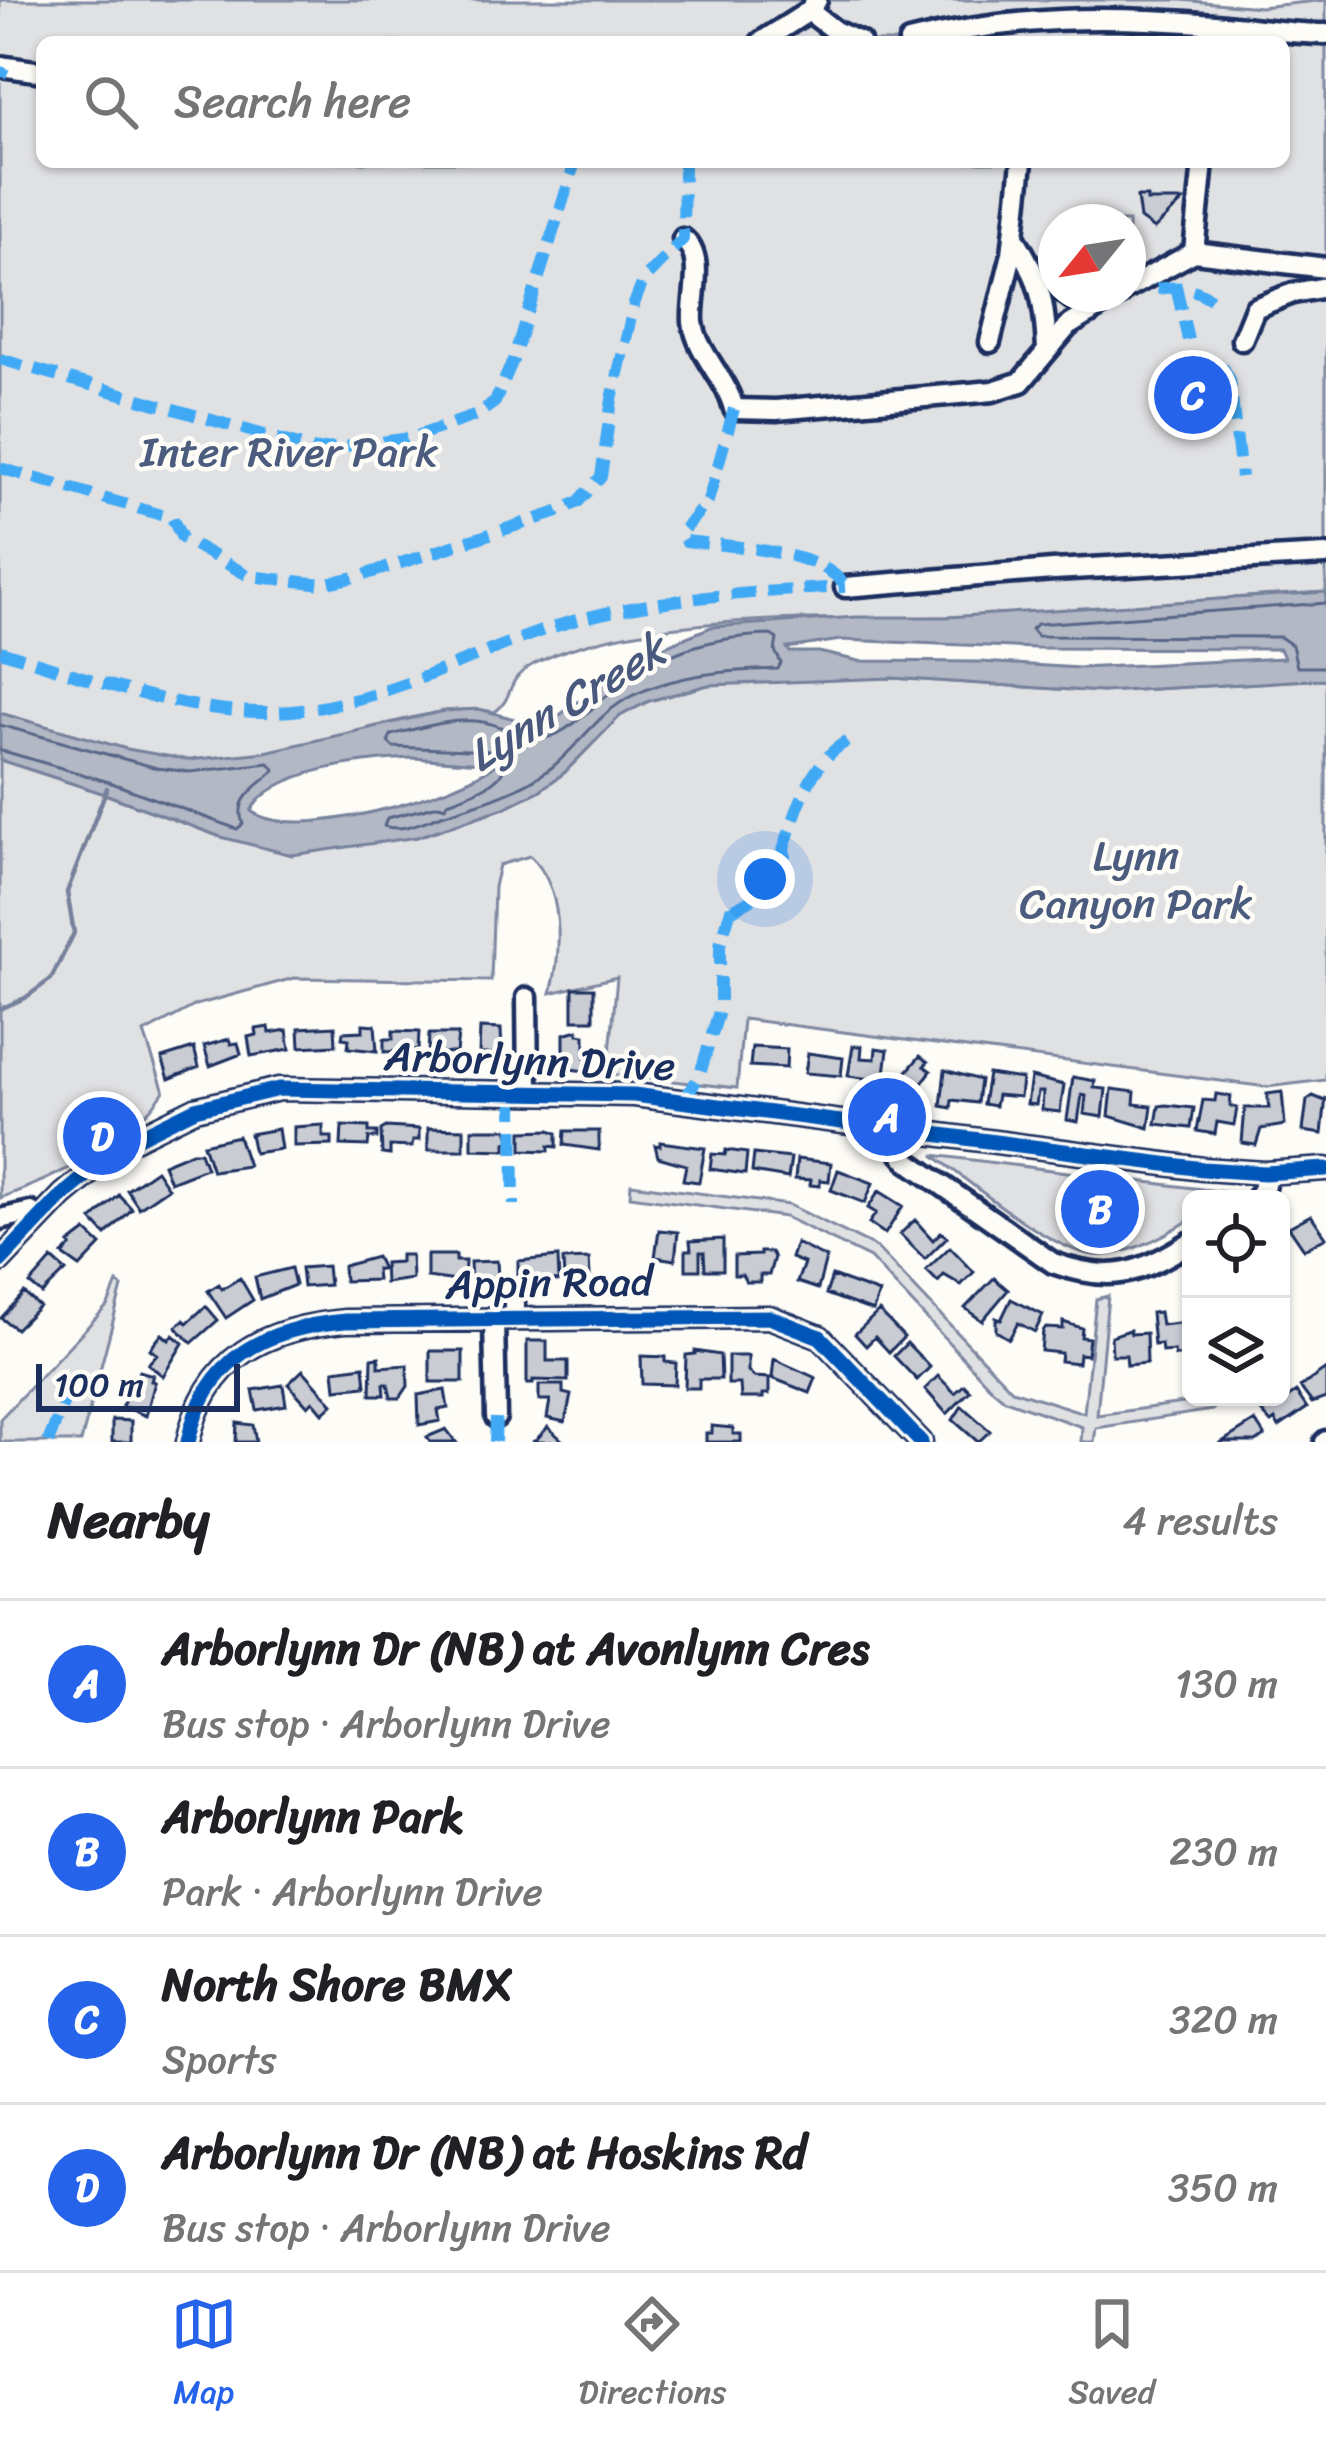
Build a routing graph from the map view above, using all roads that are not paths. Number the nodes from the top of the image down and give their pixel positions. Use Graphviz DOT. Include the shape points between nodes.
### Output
graph roads {
  1 [pos="813,6"];
  2 [pos="1028,20"];
  3 [pos="1213,33"];
  4 [pos="1326,34"];
  5 [pos="770,36"];
  6 [pos="846,36"];
  7 [pos="932,36"];
  8 [pos="1027,36"];
  9 [pos="0,66"];
  10 [pos="36,71"];
  11 [pos="1021,168"];
  12 [pos="1202,168"];
  13 [pos="1015,237"];
  14 [pos="683,239"];
  15 [pos="1194,252"];
  16 [pos="1326,268"];
  17 [pos="1035,269"];
  18 [pos="1038,272"];
  19 [pos="1146,279"];
  20 [pos="1326,287"];
  21 [pos="1090,313"];
  22 [pos="1242,340"];
  23 [pos="990,342"];
  24 [pos="1047,351"];
  25 [pos="1326,555"];
  26 [pos="845,587"];
  27 [pos="527,998"];
  28 [pos="528,1093"];
  29 [pos="895,1128"];
  30 [pos="1326,1169"];
  31 [pos="1265,1173"];
  32 [pos="1262,1190"];
  33 [pos="0,1219"];
  34 [pos="40,1219"];
  35 [pos="1182,1247"];
  36 [pos="0,1261"];
  37 [pos="514,1294"];
  38 [pos="504,1320"];
  39 [pos="496,1417"];
  40 [pos="188,1442"];
  41 [pos="921,1442"];
  1 -- 5 [label="street"];
  1 -- 6 [label="street"];
  2 -- 3 [label="street"];
  2 -- 7 [label="street"];
  2 -- 8 [label="street"];
  3 -- 4 [label="street"];
  9 -- 10 [label="street"];
  11 -- 13 [label="street"];
  12 -- 15 [label="street"];
  13 -- 17 [label="street"];
  13 -- 23 [label="street"];
  14 -- 24 [label="street" via="696,257 693,324 734,409 993,391 1021,382"];
  15 -- 16 [label="street"];
  15 -- 19 [label="street"];
  17 -- 18 [label="street"];
  17 -- 24 [label="street"];
  20 -- 22 [label="street" via="1255,308"];
  21 -- 24 [label="street"];
  25 -- 26 [label="street"];
  27 -- 28 [label="street"];
  28 -- 29 [label="street, Arborlynn Drive" via="634,1095"];
  28 -- 34 [label="street, Arborlynn Drive" via="308,1088 237,1096 126,1143"];
  29 -- 31 [label="street, Arborlynn Drive"];
  29 -- 35 [label="street" via="895,1146 909,1162 1053,1263 1121,1275"];
  30 -- 31 [label="street, Arborlynn Drive"];
  31 -- 32 [label="street"];
  33 -- 34 [label="street" via="32,1212"];
  34 -- 36 [label="street, Arborlynn Drive"];
  37 -- 38 [label="street"];
  38 -- 39 [label="street"];
  38 -- 40 [label="street, Appin Road" via="345,1321 280,1331 218,1375"];
  38 -- 41 [label="street, Appin Road" via="770,1317 820,1337"];
}
